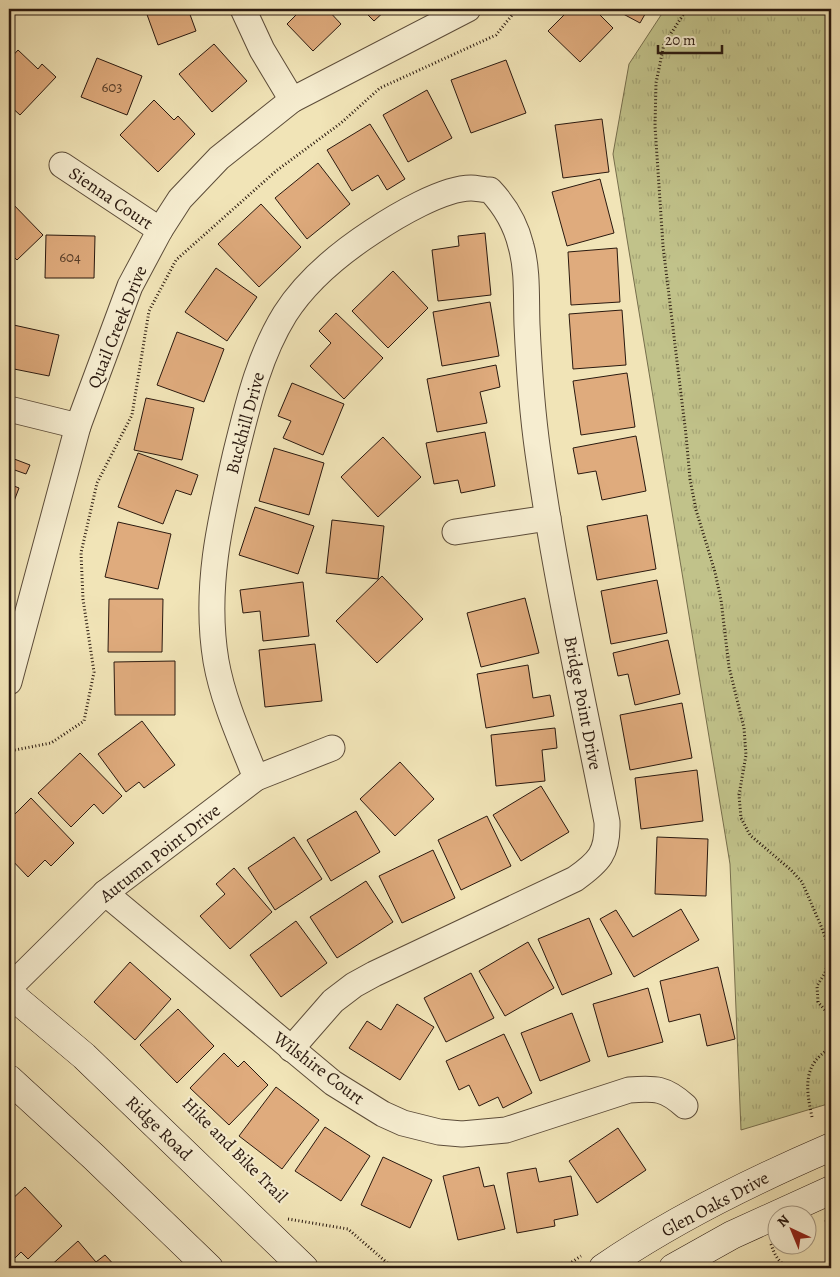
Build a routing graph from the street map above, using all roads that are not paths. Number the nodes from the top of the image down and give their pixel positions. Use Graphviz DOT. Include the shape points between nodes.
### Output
graph roads {
  1 [pos="243,9"];
  2 [pos="468,9"];
  3 [pos="292,100"];
  4 [pos="62,165"];
  5 [pos="490,190"];
  6 [pos="160,230"];
  7 [pos="9,409"];
  8 [pos="78,426"];
  9 [pos="548,518"];
  10 [pos="455,532"];
  11 [pos="9,682"];
  12 [pos="332,748"];
  13 [pos="256,778"];
  14 [pos="105,893"];
  15 [pos="9,988"];
  16 [pos="9,993"];
  17 [pos="291,1048"];
  18 [pos="9,1079"];
  19 [pos="686,1106"];
  20 [pos="831,1147"];
  21 [pos="831,1190"];
  22 [pos="209,1268"];
  23 [pos="304,1268"];
  24 [pos="603,1268"];
  25 [pos="674,1268"];
  1 -- 3 [label="street" via="262,50"];
  2 -- 3 [label="street, Quail Creek Drive"];
  3 -- 6 [label="street, Quail Creek Drive" via="218,158 180,199"];
  4 -- 6 [label="street, Sienna Court"];
  5 -- 9 [label="street, Bridge Point Drive" via="506,210 522,247 530,378"];
  5 -- 13 [label="street, Buckhill Drive" via="471,188 455,191 421,203 361,239 303,290 274,334 257,373 220,521 212,600 214,644 222,685"];
  6 -- 8 [label="street, Quail Creek Drive" via="130,286"];
  7 -- 8 [label="street"];
  8 -- 11 [label="street, Quail Creek Drive"];
  9 -- 10 [label="street"];
  9 -- 17 [label="street, Bridge Point Drive" via="607,822 608,837 604,851 594,865 575,879 354,985 334,1001"];
  12 -- 13 [label="street, Autumn Point Drive"];
  13 -- 14 [label="street, Autumn Point Drive"];
  14 -- 15 [label="street, Autumn Point Drive"];
  14 -- 17 [label="street, Wilshire Court"];
  16 -- 23 [label="main road, Ridge Road" via="84,1056"];
  17 -- 19 [label="street, Wilshire Court" via="333,1083 383,1114 439,1132 462,1134 506,1130 629,1090 649,1088 665,1091"];
  18 -- 22 [label="main road"];
  20 -- 24 [label="main road, Glen Oaks Drive" via="692,1213"];
  21 -- 25 [label="main road, Glen Oaks Drive" via="732,1235"];
}
